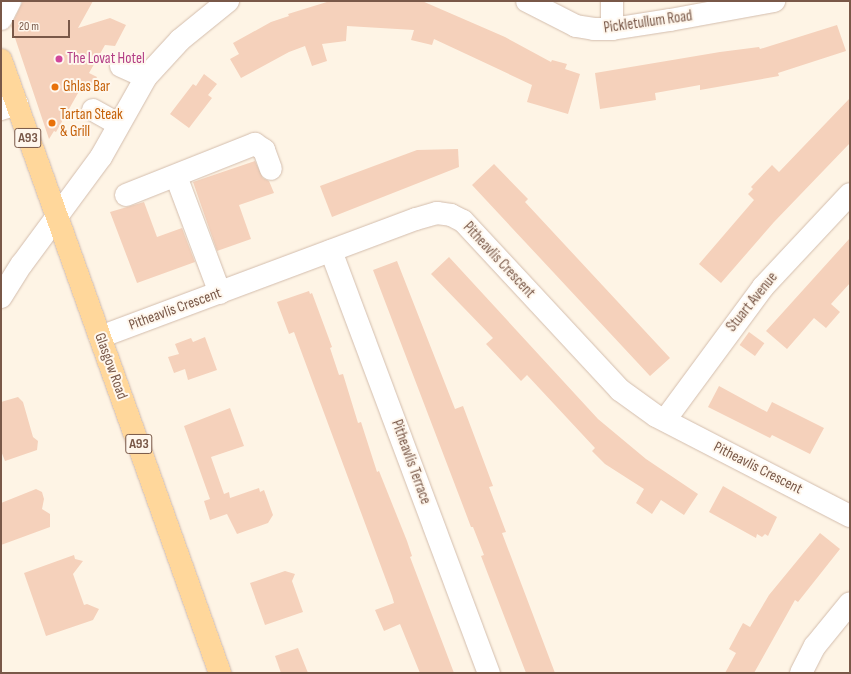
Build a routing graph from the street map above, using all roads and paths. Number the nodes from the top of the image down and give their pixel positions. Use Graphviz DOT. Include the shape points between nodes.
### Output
graph roads {
  1 [pos="10,1"];
  2 [pos="228,1"];
  3 [pos="527,1"];
  4 [pos="612,1"];
  5 [pos="774,1"];
  6 [pos="1,19"];
  7 [pos="612,29"];
  8 [pos="1,60"];
  9 [pos="121,66"];
  10 [pos="146,77"];
  11 [pos="9,106"];
  12 [pos="93,110"];
  13 [pos="118,124"];
  14 [pos="271,169"];
  15 [pos="176,176"];
  16 [pos="850,194"];
  17 [pos="126,195"];
  18 [pos="56,216"];
  19 [pos="331,251"];
  20 [pos="220,294"];
  21 [pos="1,297"];
  22 [pos="100,337"];
  23 [pos="664,420"];
  24 [pos="850,516"];
  25 [pos="850,603"];
  26 [pos="220,673"];
  27 [pos="489,673"];
  28 [pos="801,673"];
  1 -- 6 [label="street"];
  2 -- 10 [label="street" via="180,40"];
  3 -- 7 [label="street, Pickletullum Road" via="576,26"];
  4 -- 7 [label="street"];
  5 -- 7 [label="street, Pickletullum Road"];
  8 -- 11 [label="main road, Glasgow Road / A93"];
  9 -- 10 [label="street"];
  10 -- 13 [label="street"];
  11 -- 18 [label="main road, Glasgow Road / A93"];
  12 -- 13 [label="street"];
  13 -- 18 [label="street" via="85,181"];
  14 -- 15 [label="street" via="264,150 254,144"];
  15 -- 17 [label="street"];
  15 -- 20 [label="street"];
  16 -- 23 [label="street, Stuart Avenue" via="763,287"];
  18 -- 21 [label="street"];
  18 -- 22 [label="main road, Glasgow Road / A93"];
  19 -- 20 [label="street, Pitheavlis Crescent"];
  19 -- 23 [label="street, Pitheavlis Crescent" via="437,213 463,221 620,390"];
  19 -- 27 [label="street, Pitheavlis Terrace"];
  20 -- 22 [label="street, Pitheavlis Crescent"];
  22 -- 26 [label="main road, Glasgow Road / A93"];
  23 -- 24 [label="street, Pitheavlis Crescent"];
  25 -- 28 [label="street" via="816,646"];
}
